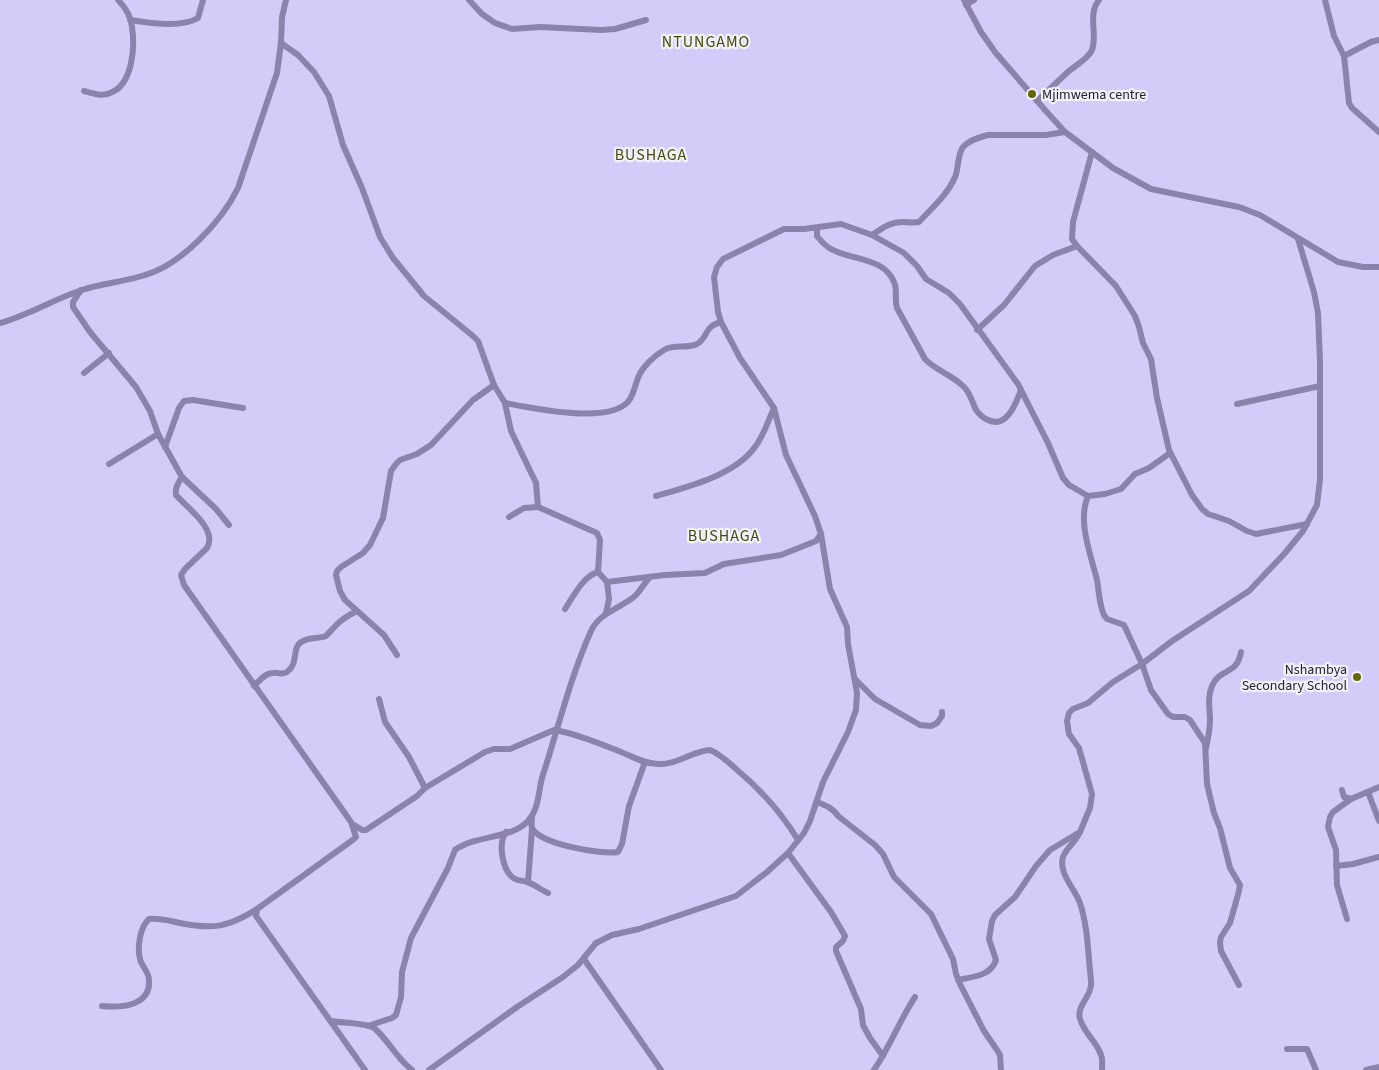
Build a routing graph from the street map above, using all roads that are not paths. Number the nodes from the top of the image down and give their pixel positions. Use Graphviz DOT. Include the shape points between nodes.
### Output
graph roads {
  1 [pos="118,0"];
  2 [pos="203,0"];
  3 [pos="286,0"];
  4 [pos="469,0"];
  5 [pos="974,0"];
  6 [pos="1099,0"];
  7 [pos="1325,0"];
  8 [pos="965,2"];
  9 [pos="130,20"];
  10 [pos="646,20"];
  11 [pos="1379,40"];
  12 [pos="281,44"];
  13 [pos="1344,56"];
  14 [pos="84,91"];
  15 [pos="1037,101"];
  16 [pos="1065,132"];
  17 [pos="1379,132"];
  18 [pos="1092,152"];
  19 [pos="817,228"];
  20 [pos="872,235"];
  21 [pos="1298,239"];
  22 [pos="1077,246"];
  23 [pos="1379,266"];
  24 [pos="81,290"];
  25 [pos="721,322"];
  26 [pos="0,323"];
  27 [pos="977,330"];
  28 [pos="108,353"];
  29 [pos="84,373"];
  30 [pos="494,384"];
  31 [pos="1320,386"];
  32 [pos="1021,390"];
  33 [pos="505,403"];
  34 [pos="1237,404"];
  35 [pos="243,408"];
  36 [pos="774,408"];
  37 [pos="158,434"];
  38 [pos="165,447"];
  39 [pos="1170,454"];
  40 [pos="109,464"];
  41 [pos="182,477"];
  42 [pos="656,496"];
  43 [pos="1088,496"];
  44 [pos="538,507"];
  45 [pos="508,517"];
  46 [pos="1307,524"];
  47 [pos="229,525"];
  48 [pos="821,534"];
  49 [pos="598,572"];
  50 [pos="649,578"];
  51 [pos="607,582"];
  52 [pos="565,609"];
  53 [pos="357,611"];
  54 [pos="606,613"];
  55 [pos="1241,652"];
  56 [pos="397,655"];
  57 [pos="1142,664"];
  58 [pos="855,679"];
  59 [pos="254,686"];
  60 [pos="379,699"];
  61 [pos="942,712"];
  62 [pos="557,730"];
  63 [pos="1206,749"];
  64 [pos="645,762"];
  65 [pos="1379,786"];
  66 [pos="425,788"];
  67 [pos="1342,790"];
  68 [pos="1368,792"];
  69 [pos="1350,800"];
  70 [pos="817,802"];
  71 [pos="532,817"];
  72 [pos="1379,821"];
  73 [pos="351,822"];
  74 [pos="532,829"];
  75 [pos="506,832"];
  76 [pos="1080,832"];
  77 [pos="798,840"];
  78 [pos="788,853"];
  79 [pos="1379,857"];
  80 [pos="1336,866"];
  81 [pos="528,882"];
  82 [pos="548,893"];
  83 [pos="257,908"];
  84 [pos="1347,919"];
  85 [pos="584,959"];
  86 [pos="958,980"];
  87 [pos="1240,985"];
  88 [pos="915,997"];
  89 [pos="102,1006"];
  90 [pos="331,1022"];
  91 [pos="368,1026"];
  92 [pos="1287,1049"];
  93 [pos="884,1056"];
  94 [pos="1379,1067"];
  95 [pos="365,1070"];
  96 [pos="412,1070"];
  97 [pos="429,1070"];
  98 [pos="661,1070"];
  99 [pos="874,1070"];
  100 [pos="1001,1070"];
  101 [pos="1102,1070"];
  102 [pos="1316,1070"];
  103 [pos="1366,1070"];
  1 -- 9 [label="street"];
  2 -- 9 [label="street" via="198,18 189,22 159,24"];
  3 -- 12 [label="street"];
  4 -- 10 [label="street" via="495,24 512,28 608,29"];
  5 -- 8 [label="street"];
  6 -- 15 [label="street" via="1093,12 1094,35 1090,53"];
  7 -- 13 [label="street" via="1334,36"];
  8 -- 15 [label="street" via="995,52"];
  9 -- 14 [label="street" via="132,58 129,73 112,93"];
  11 -- 13 [label="street"];
  12 -- 24 [label="street" via="277,73 238,188 225,211 169,265 146,275"];
  12 -- 30 [label="street" via="298,55 314,72 329,96 343,145 380,237 393,258 424,296 474,336"];
  13 -- 17 [label="street" via="1349,103"];
  15 -- 16 [label="street"];
  16 -- 18 [label="street"];
  16 -- 20 [label="street" via="988,135 974,139 963,147 949,188 919,222 888,224"];
  18 -- 21 [label="street" via="1151,189 1239,207"];
  18 -- 22 [label="street" via="1073,222 1072,240"];
  19 -- 20 [label="street" via="842,224"];
  19 -- 25 [label="street" via="784,229 723,259 714,276"];
  19 -- 32 [label="street" via="817,236 830,249 866,260 888,272 896,289 897,308 924,359 962,385 983,418 994,422 1008,416"];
  20 -- 27 [label="street" via="904,253 926,279 955,298"];
  21 -- 23 [label="street" via="1338,262 1363,267"];
  21 -- 31 [label="street" via="1318,313"];
  22 -- 27 [label="street" via="1052,255 1035,266 1004,305"];
  22 -- 39 [label="street" via="1116,286 1139,327 1151,359"];
  24 -- 26 [label="street"];
  24 -- 28 [label="street" via="73,307"];
  25 -- 33 [label="street" via="711,324 699,343 666,349 657,355 639,375 629,402 615,410 586,415"];
  25 -- 36 [label="street" via="740,358"];
  27 -- 32 [label="street"];
  28 -- 29 [label="street"];
  28 -- 37 [label="street" via="136,387 150,411"];
  30 -- 33 [label="street"];
  30 -- 53 [label="street" via="473,400 431,445 400,460 391,471 383,518 370,545 341,567 336,575 340,591"];
  31 -- 34 [label="street"];
  31 -- 46 [label="street" via="1319,492 1317,505"];
  32 -- 43 [label="street" via="1064,478"];
  33 -- 44 [label="street" via="511,431 536,483"];
  35 -- 38 [label="street" via="184,401"];
  36 -- 42 [label="street" via="748,455 715,476"];
  36 -- 48 [label="street" via="789,460"];
  37 -- 38 [label="street"];
  37 -- 40 [label="street"];
  38 -- 41 [label="street"];
  39 -- 43 [label="street" via="1135,474 1121,489"];
  39 -- 46 [label="street" via="1192,495 1208,514 1256,534"];
  41 -- 47 [label="street"];
  41 -- 59 [label="street" via="176,495 201,519 210,544 185,569 182,580"];
  43 -- 57 [label="street" via="1085,539 1102,611 1107,619 1124,625"];
  44 -- 45 [label="street" via="524,508"];
  44 -- 49 [label="street" via="597,533 600,540"];
  46 -- 57 [label="street" via="1285,554 1249,591 1172,640"];
  48 -- 50 [label="street" via="816,541 780,556 724,564 705,573"];
  48 -- 58 [label="street" via="830,589 847,627"];
  49 -- 51 [label="street"];
  49 -- 52 [label="street" via="576,591"];
  50 -- 51 [label="street"];
  50 -- 54 [label="street" via="635,595"];
  51 -- 54 [label="street" via="609,598"];
  53 -- 56 [label="street" via="384,636"];
  53 -- 59 [label="street" via="336,624 326,636 299,643 296,660 290,670 266,675"];
  54 -- 62 [label="street" via="592,629 572,679"];
  55 -- 63 [label="street" via="1235,667 1217,677 1212,686"];
  57 -- 63 [label="street" via="1151,690 1168,714 1190,720"];
  57 -- 76 [label="street" via="1069,713 1069,734 1079,748 1092,794"];
  58 -- 61 [label="street" via="875,699 920,724 931,726 937,723"];
  58 -- 70 [label="street" via="856,710"];
  59 -- 73 [label="street"];
  60 -- 66 [label="street" via="385,722"];
  62 -- 64 [label="street"];
  62 -- 66 [label="street" via="510,749 485,752"];
  62 -- 71 [label="street"];
  63 -- 87 [label="street" via="1207,784 1214,812 1230,868 1240,885 1230,923 1220,942 1221,951"];
  64 -- 74 [label="street" via="629,806 618,852 580,850"];
  64 -- 77 [label="street" via="664,764 699,752 715,752 764,794"];
  65 -- 68 [label="street"];
  66 -- 73 [label="street" via="366,830 358,829"];
  67 -- 69 [label="street" via="1344,797"];
  68 -- 69 [label="street"];
  68 -- 72 [label="street"];
  69 -- 80 [label="street" via="1333,812 1329,822 1336,850"];
  70 -- 77 [label="street" via="810,822"];
  70 -- 86 [label="street" via="826,805 875,845 894,877 931,914 953,959"];
  71 -- 74 [label="street"];
  71 -- 75 [label="street" via="521,827"];
  73 -- 83 [label="street" via="356,834 354,839"];
  74 -- 81 [label="street"];
  75 -- 81 [label="street" via="501,846 508,872 515,879"];
  75 -- 91 [label="street" via="455,850 411,938 396,1015"];
  76 -- 86 [label="street" via="1050,850 1015,896 995,915 989,939 996,960 991,969"];
  76 -- 101 [label="street" via="1063,857 1063,864 1080,902 1086,927 1092,986 1079,1017 1102,1055"];
  77 -- 78 [label="street"];
  78 -- 85 [label="street" via="736,896 612,935 596,943"];
  78 -- 93 [label="street" via="845,936 836,951 862,1009 863,1025"];
  79 -- 80 [label="street"];
  80 -- 84 [label="street" via="1337,885"];
  81 -- 82 [label="street"];
  83 -- 89 [label="street" via="236,922 218,926 149,919 143,926 139,952 150,982 146,994 132,1005"];
  83 -- 90 [label="street" via="256,916"];
  85 -- 97 [label="street"];
  85 -- 98 [label="street"];
  86 -- 100 [label="street" via="1000,1055"];
  88 -- 93 [label="street" via="901,1018"];
  90 -- 91 [label="street"];
  90 -- 95 [label="street"];
  91 -- 96 [label="street" via="374,1028"];
  92 -- 102 [label="street" via="1307,1049"];
  93 -- 99 [label="street"];
  94 -- 103 [label="street"];
}
